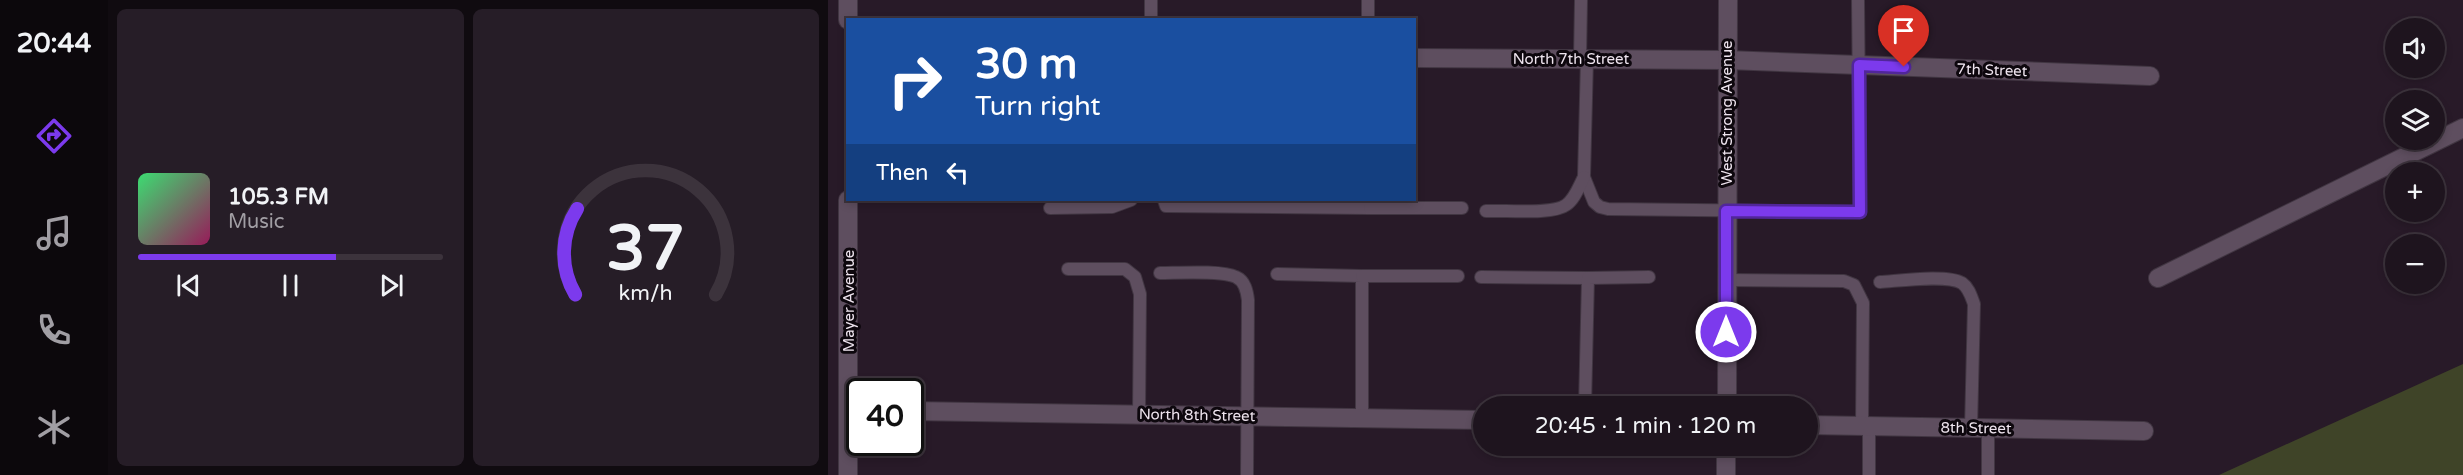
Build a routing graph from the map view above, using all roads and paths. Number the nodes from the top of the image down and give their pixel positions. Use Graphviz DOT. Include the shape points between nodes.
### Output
graph roads {
  1 [pos="848,0"];
  2 [pos="1151,0"];
  3 [pos="1368,0"];
  4 [pos="1581,0"];
  5 [pos="1728,0"];
  6 [pos="1858,0"];
  7 [pos="848,18"];
  8 [pos="1151,18"];
  9 [pos="1368,18"];
  10 [pos="1416,58"];
  11 [pos="1583,59"];
  12 [pos="1727,60"];
  13 [pos="1859,65"];
  14 [pos="2150,76"];
  15 [pos="2463,128"];
  16 [pos="1584,177"];
  17 [pos="848,201"];
  18 [pos="1128,201"];
  19 [pos="1164,201"];
  20 [pos="1370,204"];
  21 [pos="1050,208"];
  22 [pos="1462,208"];
  23 [pos="1486,211"];
  24 [pos="1726,211"];
  25 [pos="1068,269"];
  26 [pos="1160,273"];
  27 [pos="1277,274"];
  28 [pos="1362,276"];
  29 [pos="1458,276"];
  30 [pos="1481,277"];
  31 [pos="1588,278"];
  32 [pos="1649,278"];
  33 [pos="2157,278"];
  34 [pos="1726,280"];
  35 [pos="1880,282"];
  36 [pos="853,378"];
  37 [pos="1585,396"];
  38 [pos="1726,396"];
  39 [pos="924,411"];
  40 [pos="1139,415"];
  41 [pos="1247,416"];
  42 [pos="1362,418"];
  43 [pos="1473,420"];
  44 [pos="1818,425"];
  45 [pos="1866,426"];
  46 [pos="1980,428"];
  47 [pos="2144,431"];
  48 [pos="850,456"];
  49 [pos="1726,456"];
  50 [pos="848,475"];
  51 [pos="1247,475"];
  52 [pos="1726,475"];
  53 [pos="1869,475"];
  54 [pos="1988,475"];
  1 -- 7 [label="street"];
  2 -- 8 [label="lane"];
  3 -- 9 [label="lane"];
  4 -- 11 [label="lane"];
  5 -- 12 [label="street, West Strong Avenue"];
  6 -- 13 [label="lane"];
  10 -- 11 [label="street, North 7th Street"];
  11 -- 12 [label="street, North 7th Street"];
  11 -- 16 [label="lane"];
  12 -- 13 [label="street, 7th Street"];
  12 -- 24 [label="street, West Strong Avenue"];
  13 -- 14 [label="street, 7th Street"];
  13 -- 24 [label="lane" via="1860,212"];
  15 -- 33 [label="street"];
  16 -- 23 [label="lane" via="1565,206 1553,210"];
  16 -- 24 [label="lane" via="1600,207"];
  17 -- 36 [label="street, Mayer Avenue"];
  18 -- 21 [label="lane" via="1112,207"];
  19 -- 20 [label="lane" via="1166,206"];
  20 -- 22 [label="lane"];
  24 -- 34 [label="street, West Strong Avenue"];
  25 -- 40 [label="lane" via="1125,269 1135,278 1140,294"];
  26 -- 41 [label="lane" via="1222,274 1236,277 1246,287"];
  27 -- 28 [label="lane"];
  28 -- 29 [label="lane"];
  28 -- 42 [label="lane"];
  30 -- 31 [label="lane"];
  31 -- 32 [label="lane"];
  31 -- 37 [label="lane"];
  34 -- 38 [label="street, West Strong Avenue"];
  34 -- 45 [label="lane" via="1844,281 1854,285 1863,303"];
  35 -- 46 [label="lane" via="1944,279 1961,282 1970,292 1974,304"];
  39 -- 40 [label="street, North 8th Street"];
  40 -- 41 [label="street, North 8th Street"];
  41 -- 42 [label="street, North 8th Street"];
  41 -- 51 [label="lane"];
  42 -- 43 [label="street, North 8th Street"];
  44 -- 45 [label="street, 8th Street"];
  45 -- 46 [label="street, 8th Street"];
  45 -- 53 [label="lane"];
  46 -- 47 [label="street, 8th Street"];
  46 -- 54 [label="lane"];
  48 -- 50 [label="street, Mayer Avenue"];
  49 -- 52 [label="street"];
}
